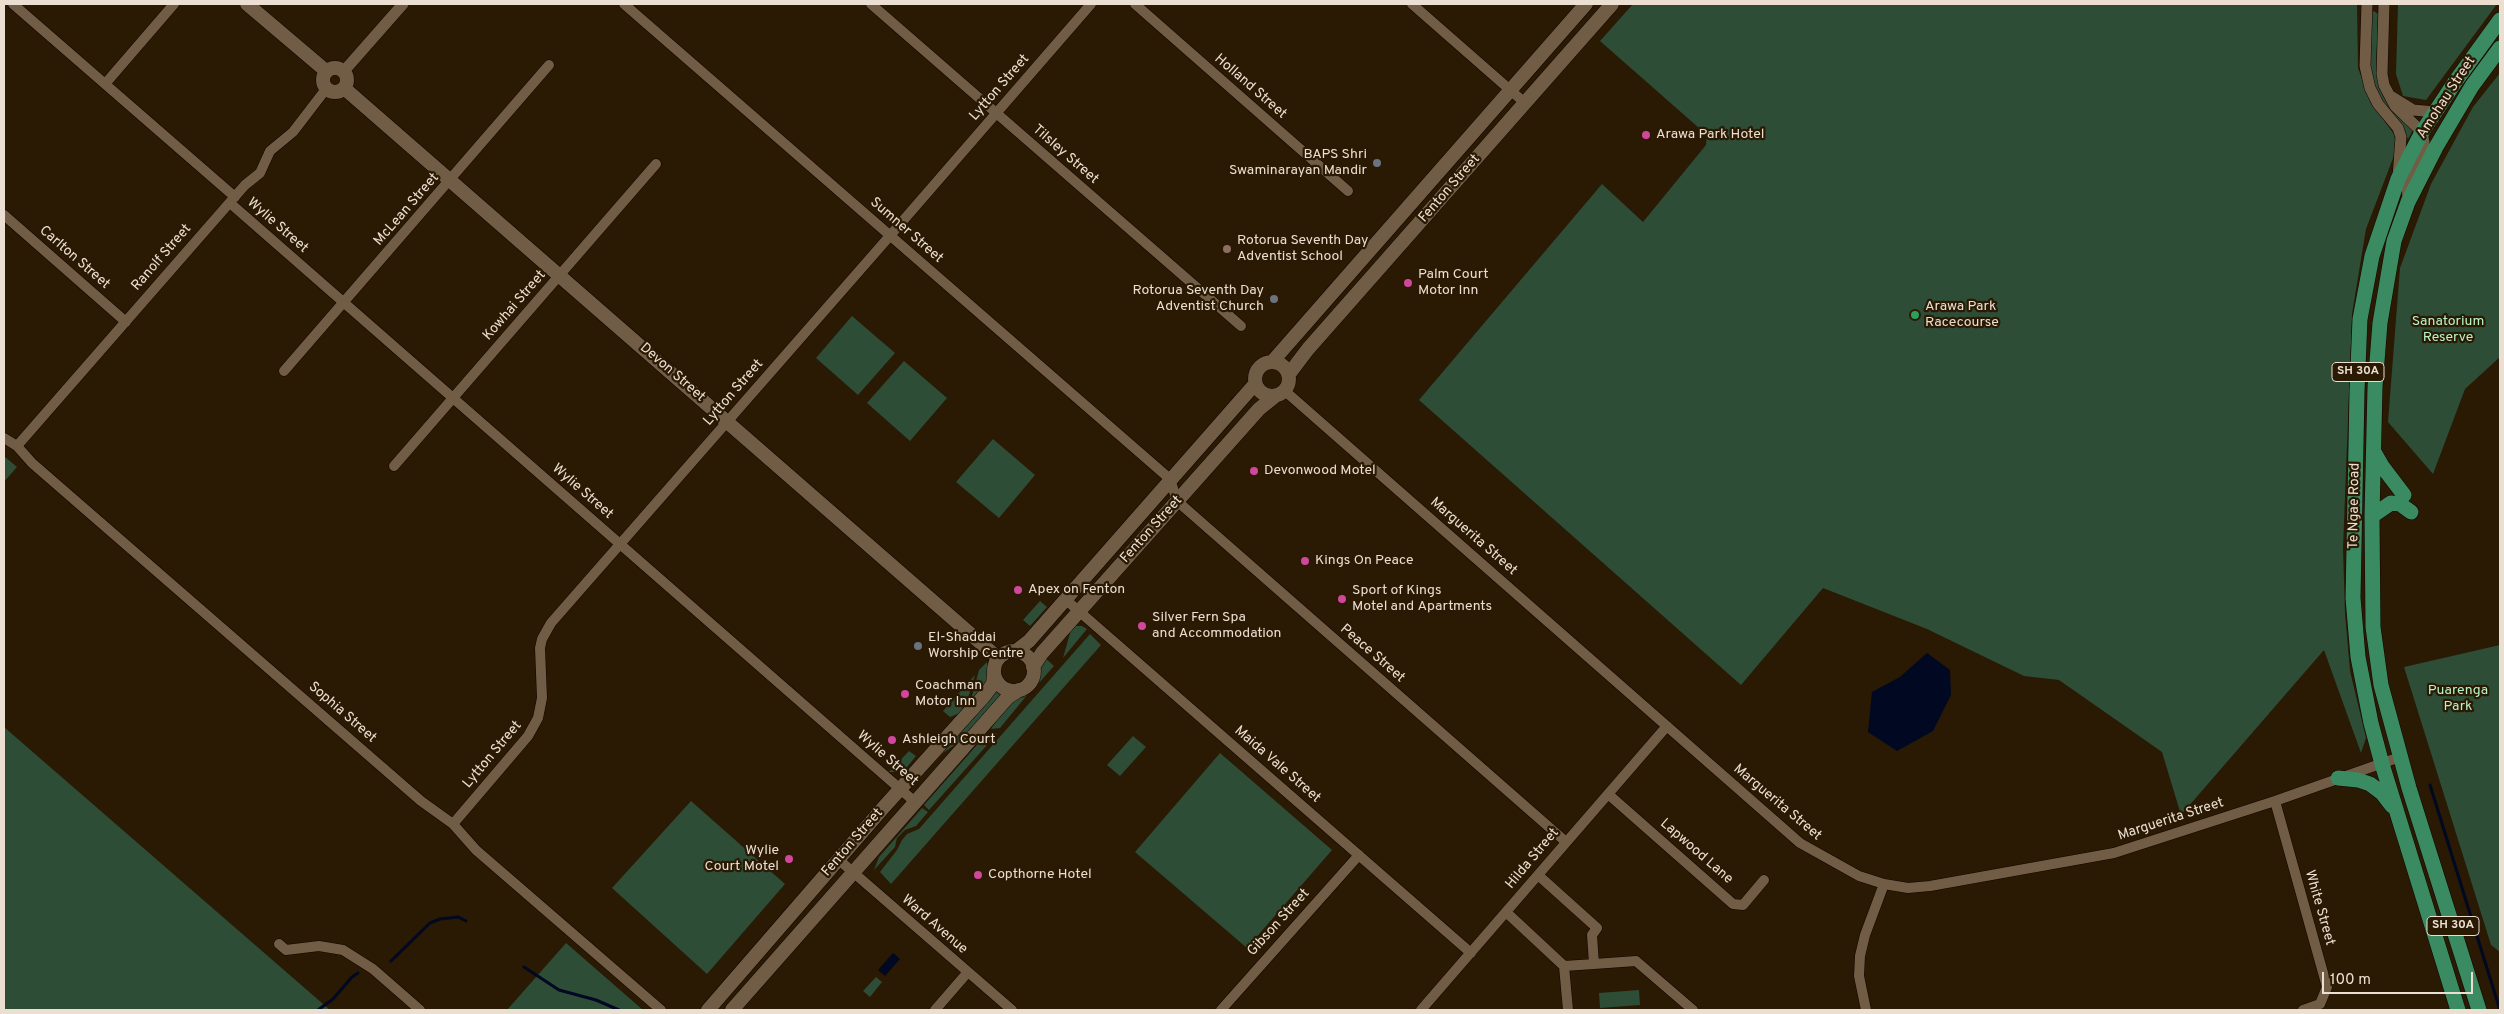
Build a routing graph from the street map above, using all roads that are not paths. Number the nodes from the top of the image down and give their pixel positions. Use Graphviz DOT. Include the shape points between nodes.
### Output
graph roads {
  1 [pos="13,4"];
  2 [pos="174,4"];
  3 [pos="247,4"];
  4 [pos="403,4"];
  5 [pos="624,4"];
  6 [pos="871,4"];
  7 [pos="1091,4"];
  8 [pos="1135,4"];
  9 [pos="1412,4"];
  10 [pos="1586,4"];
  11 [pos="1612,4"];
  12 [pos="2366,4"];
  13 [pos="2384,4"];
  14 [pos="2500,20"];
  15 [pos="2500,48"];
  16 [pos="549,65"];
  17 [pos="326,71"];
  18 [pos="344,71"];
  19 [pos="105,84"];
  20 [pos="344,88"];
  21 [pos="326,89"];
  22 [pos="1511,89"];
  23 [pos="2389,95"];
  24 [pos="1525,103"];
  25 [pos="2435,112"];
  26 [pos="996,113"];
  27 [pos="2422,132"];
  28 [pos="656,164"];
  29 [pos="2398,179"];
  30 [pos="451,180"];
  31 [pos="1348,190"];
  32 [pos="232,200"];
  33 [pos="2408,202"];
  34 [pos="4,216"];
  35 [pos="1390,228"];
  36 [pos="890,236"];
  37 [pos="1405,241"];
  38 [pos="560,275"];
  39 [pos="344,303"];
  40 [pos="126,322"];
  41 [pos="1242,326"];
  42 [pos="1272,362"];
  43 [pos="284,371"];
  44 [pos="1289,374"];
  45 [pos="1255,384"];
  46 [pos="1280,394"];
  47 [pos="454,398"];
  48 [pos="727,421"];
  49 [pos="4,438"];
  50 [pos="17,446"];
  51 [pos="2374,451"];
  52 [pos="394,466"];
  53 [pos="1170,479"];
  54 [pos="2404,495"];
  55 [pos="1177,501"];
  56 [pos="2412,512"];
  57 [pos="2372,516"];
  58 [pos="619,544"];
  59 [pos="1065,599"];
  60 [pos="1079,611"];
  61 [pos="1016,651"];
  62 [pos="998,658"];
  63 [pos="1034,667"];
  64 [pos="994,674"];
  65 [pos="1019,690"];
  66 [pos="1667,726"];
  67 [pos="2400,757"];
  68 [pos="2382,764"];
  69 [pos="2338,778"];
  70 [pos="901,789"];
  71 [pos="1608,794"];
  72 [pos="2275,801"];
  73 [pos="916,802"];
  74 [pos="2397,814"];
  75 [pos="453,824"];
  76 [pos="1566,842"];
  77 [pos="1359,855"];
  78 [pos="839,860"];
  79 [pos="854,873"];
  80 [pos="1538,875"];
  81 [pos="1764,880"];
  82 [pos="1884,884"];
  83 [pos="1506,912"];
  84 [pos="279,944"];
  85 [pos="1471,953"];
  86 [pos="1594,964"];
  87 [pos="1564,966"];
  88 [pos="968,972"];
  89 [pos="420,1010"];
  90 [pos="661,1010"];
  91 [pos="708,1010"];
  92 [pos="732,1010"];
  93 [pos="935,1010"];
  94 [pos="1012,1010"];
  95 [pos="1221,1010"];
  96 [pos="1421,1010"];
  97 [pos="1568,1010"];
  98 [pos="1693,1010"];
  99 [pos="1866,1010"];
  100 [pos="2303,1010"];
  101 [pos="2458,1010"];
  102 [pos="2479,1010"];
  1 -- 19 [label="street, Wylie Street"];
  2 -- 19 [label="street"];
  3 -- 17 [label="main road"];
  4 -- 18 [label="street"];
  5 -- 36 [label="street, Sumner Street"];
  6 -- 26 [label="street, Tilsley Street"];
  7 -- 26 [label="street, Lytton Street"];
  8 -- 31 [label="street, Holland Street"];
  9 -- 22 [label="street"];
  10 -- 22 [label="main road, Fenton Street"];
  11 -- 24 [label="main road, Fenton Street"];
  12 -- 29 [label="street, Te Ngae Road" via="2365,66 2378,104 2398,128 2401,137"];
  13 -- 23 [label="street" via="2382,74"];
  14 -- 25 [label="main road, Amohau Street / SH 30A"];
  15 -- 33 [label="main road, Amohau Street / SH 30A" via="2456,113"];
  16 -- 30 [label="street, McLean Street"];
  17 -- 18 [label="main road" via="336,68"];
  17 -- 21 [label="main road" via="322,82"];
  18 -- 20 [label="main road" via="347,80"];
  19 -- 32 [label="street, Wylie Street"];
  20 -- 21 [label="main road" via="334,92"];
  20 -- 30 [label="main road, Devon Street"];
  21 -- 32 [label="street, Ranolf Street" via="289,136 270,151 260,173"];
  22 -- 24 [label="street"];
  22 -- 35 [label="main road, Fenton Street"];
  23 -- 25 [label="street" via="2413,110"];
  23 -- 27 [label="street" via="2404,117"];
  24 -- 37 [label="main road, Fenton Street"];
  25 -- 27 [label="main road, Amohau Street / SH 30A"];
  26 -- 36 [label="street, Lytton Street"];
  26 -- 41 [label="street, Tilsley Street"];
  27 -- 29 [label="main road, Amohau Street / SH 30A"];
  27 -- 33 [label="street, Te Ngae Road" via="2423,150 2407,182"];
  28 -- 38 [label="street, Kowhai Street"];
  29 -- 68 [label="main road, Te Ngae Road / SH 30A" via="2377,235 2360,319 2355,449 2355,627 2369,714"];
  30 -- 38 [label="main road, Devon Street"];
  30 -- 39 [label="street, McLean Street"];
  32 -- 39 [label="street, Wylie Street"];
  32 -- 40 [label="street, Ranolf Street"];
  33 -- 51 [label="main road, Te Ngae Road / SH 30A" via="2390,255 2385,290 2375,387"];
  34 -- 40 [label="street, Carlton Street"];
  35 -- 37 [label="main road"];
  35 -- 42 [label="main road, Fenton Street"];
  36 -- 48 [label="street, Lytton Street"];
  36 -- 53 [label="street, Sumner Street"];
  37 -- 44 [label="main road, Fenton Street" via="1299,358"];
  38 -- 47 [label="street, Kowhai Street"];
  38 -- 48 [label="main road, Devon Street"];
  39 -- 43 [label="street, McLean Street"];
  39 -- 47 [label="street, Wylie Street"];
  40 -- 50 [label="street, Ranolf Street"];
  42 -- 44 [label="main road" via="1284,366"];
  42 -- 45 [label="main road" via="1260,366"];
  44 -- 46 [label="main road" via="1289,383"];
  45 -- 46 [label="main road" via="1262,394"];
  45 -- 53 [label="main road, Fenton Street"];
  46 -- 55 [label="main road, Fenton Street" via="1259,409"];
  46 -- 66 [label="street, Marguerita Street"];
  47 -- 52 [label="street, Kowhai Street"];
  47 -- 58 [label="street, Wylie Street"];
  48 -- 58 [label="street, Lytton Street"];
  48 -- 62 [label="main road, Devon Street"];
  49 -- 50 [label="street, Sophia Street"];
  50 -- 75 [label="street, Sophia Street" via="32,463 420,801"];
  51 -- 54 [label="main road"];
  51 -- 57 [label="main road, Te Ngae Road / SH 30A"];
  53 -- 55 [label="street"];
  53 -- 59 [label="main road, Fenton Street"];
  55 -- 60 [label="main road, Fenton Street"];
  55 -- 76 [label="street, Peace Street"];
  56 -- 57 [label="main road" via="2400,504 2391,503"];
  57 -- 67 [label="main road, Te Ngae Road / SH 30A" via="2375,652"];
  58 -- 70 [label="street, Wylie Street"];
  58 -- 75 [label="street, Lytton Street" via="546,629 539,658 542,698 534,727"];
  59 -- 60 [label="street, Maida Vale Street"];
  59 -- 61 [label="main road, Fenton Street" via="1029,641"];
  60 -- 63 [label="main road, Fenton Street" via="1042,653"];
  60 -- 77 [label="street, Maida Vale Street"];
  61 -- 62 [label="main road"];
  61 -- 63 [label="main road" via="1028,657"];
  62 -- 64 [label="main road"];
  63 -- 65 [label="main road" via="1031,681"];
  64 -- 65 [label="main road" via="1001,686 1010,691"];
  64 -- 70 [label="main road, Fenton Street" via="993,684 984,696"];
  65 -- 73 [label="main road, Fenton Street" via="1008,697"];
  66 -- 71 [label="street, Hilda Street"];
  66 -- 82 [label="street, Marguerita Street" via="1800,843 1859,876"];
  67 -- 68 [label="street, Marguerita Street"];
  67 -- 102 [label="main road, Te Ngae Road / SH 30A"];
  68 -- 69 [label="street, Marguerita Street"];
  68 -- 74 [label="main road, Te Ngae Road / SH 30A"];
  69 -- 72 [label="street, Marguerita Street"];
  69 -- 74 [label="main road" via="2370,784 2382,793"];
  70 -- 73 [label="street, Wylie Street"];
  70 -- 78 [label="main road, Fenton Street"];
  71 -- 76 [label="street, Hilda Street"];
  71 -- 81 [label="street, Lapwood Lane" via="1734,904 1745,903"];
  72 -- 82 [label="street, Marguerita Street" via="2107,854 1930,886 1908,888"];
  72 -- 100 [label="street, White Street" via="2327,987 2320,1004"];
  73 -- 79 [label="main road, Fenton Street"];
  74 -- 101 [label="main road, Te Ngae Road / SH 30A"];
  75 -- 90 [label="street, Sophia Street" via="476,850"];
  76 -- 80 [label="street, Hilda Street"];
  77 -- 85 [label="street, Maida Vale Street"];
  77 -- 95 [label="street, Gibson Street"];
  78 -- 79 [label="street, Ward Avenue"];
  78 -- 91 [label="main road, Fenton Street"];
  79 -- 88 [label="street, Ward Avenue"];
  79 -- 92 [label="main road, Fenton Street"];
  80 -- 83 [label="street, Hilda Street"];
  80 -- 86 [label="street" via="1597,928 1592,935"];
  82 -- 99 [label="street" via="1860,956 1859,976"];
  83 -- 85 [label="street, Hilda Street"];
  83 -- 87 [label="street"];
  84 -- 89 [label="street" via="286,950 319,946 344,950 374,969"];
  85 -- 96 [label="street, Hilda Street"];
  86 -- 87 [label="street"];
  86 -- 98 [label="street" via="1636,961"];
  87 -- 97 [label="street"];
  88 -- 93 [label="street"];
  88 -- 94 [label="street, Ward Avenue"];
}
